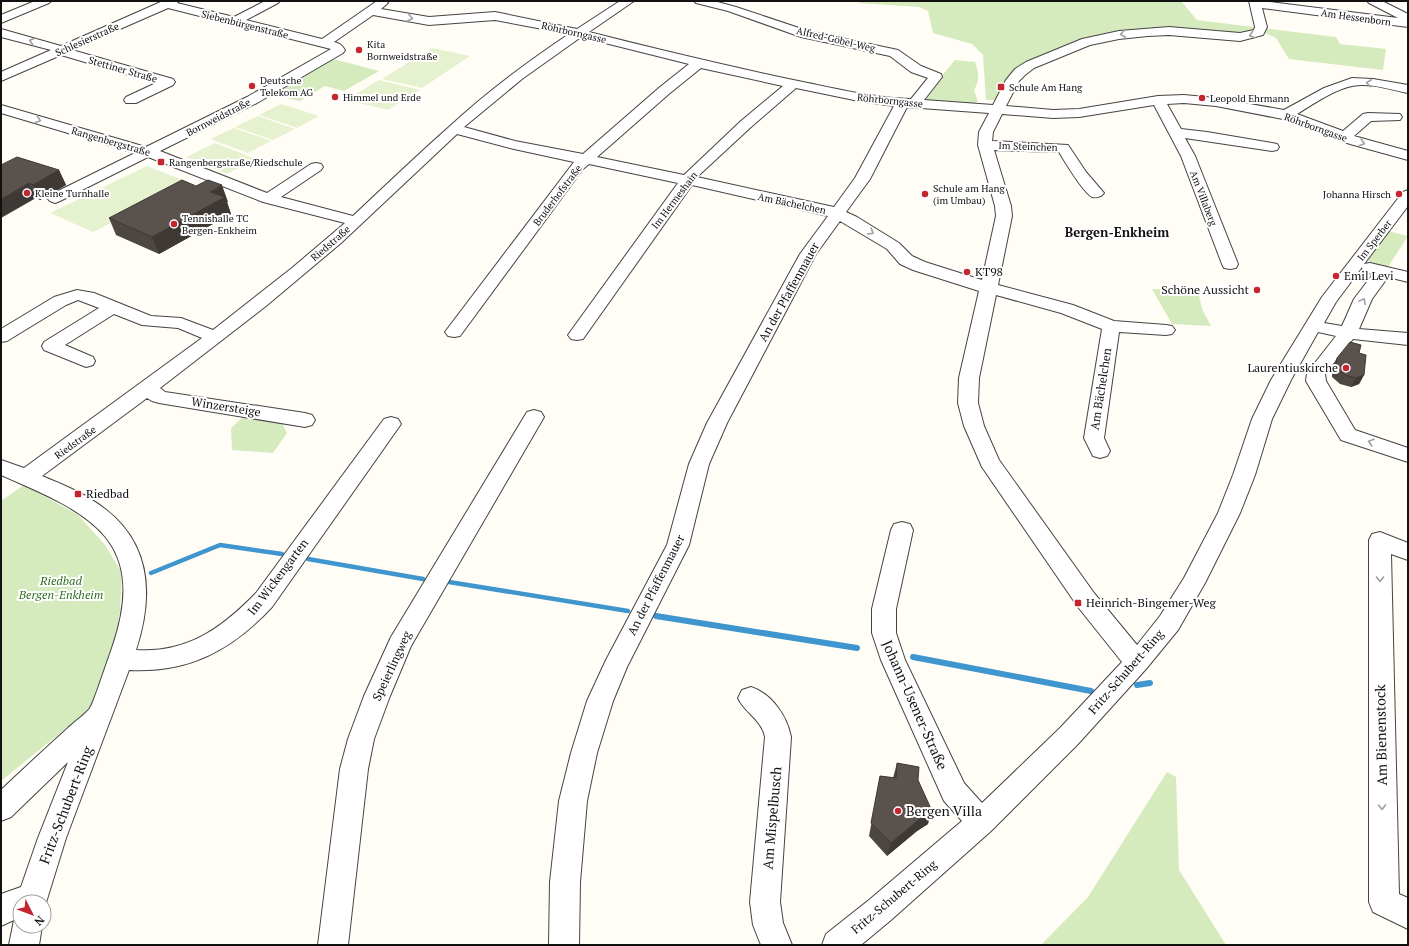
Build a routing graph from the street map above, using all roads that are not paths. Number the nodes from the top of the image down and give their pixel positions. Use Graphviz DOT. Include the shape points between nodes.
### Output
graph roads {
  1 [pos="45,1"];
  2 [pos="274,1"];
  3 [pos="385,1"];
  4 [pos="610,1"];
  5 [pos="700,1"];
  6 [pos="1373,1"];
  7 [pos="170,2"];
  8 [pos="626,2"];
  9 [pos="1256,2"];
  10 [pos="372,10"];
  11 [pos="1408,18"];
  12 [pos="1,19"];
  13 [pos="235,21"];
  14 [pos="1408,23"];
  15 [pos="1,33"];
  16 [pos="580,33"];
  17 [pos="324,43"];
  18 [pos="62,50"];
  19 [pos="699,63"];
  20 [pos="1,77"];
  21 [pos="793,84"];
  22 [pos="1408,88"];
  23 [pos="131,100"];
  24 [pos="1158,100"];
  25 [pos="908,104"];
  26 [pos="1,109"];
  27 [pos="999,110"];
  28 [pos="1286,115"];
  29 [pos="1395,117"];
  30 [pos="454,130"];
  31 [pos="1177,133"];
  32 [pos="1344,137"];
  33 [pos="985,145"];
  34 [pos="1272,147"];
  35 [pos="148,152"];
  36 [pos="1408,156"];
  37 [pos="585,159"];
  38 [pos="316,167"];
  39 [pos="688,180"];
  40 [pos="1096,193"];
  41 [pos="1408,195"];
  42 [pos="55,198"];
  43 [pos="268,199"];
  44 [pos="836,214"];
  45 [pos="356,221"];
  46 [pos="1356,263"];
  47 [pos="1230,264"];
  48 [pos="1383,272"];
  49 [pos="1408,277"];
  50 [pos="989,288"];
  51 [pos="112,307"];
  52 [pos="1111,326"];
  53 [pos="1314,326"];
  54 [pos="1166,330"];
  55 [pos="454,332"];
  56 [pos="1348,333"];
  57 [pos="577,335"];
  58 [pos="1,337"];
  59 [pos="215,337"];
  60 [pos="1408,339"];
  61 [pos="86,361"];
  62 [pos="148,389"];
  63 [pos="534,417"];
  64 [pos="305,420"];
  65 [pos="390,424"];
  66 [pos="1100,451"];
  67 [pos="1408,455"];
  68 [pos="1,468"];
  69 [pos="26,478"];
  70 [pos="902,530"];
  71 [pos="1408,552"];
  72 [pos="120,660"];
  73 [pos="1137,662"];
  74 [pos="751,698"];
  75 [pos="102,713"];
  76 [pos="1,808"];
  77 [pos="981,822"];
  78 [pos="35,894"];
  79 [pos="12,905"];
  80 [pos="1,911"];
  81 [pos="1408,914"];
  82 [pos="26,934"];
  83 [pos="24,945"];
  84 [pos="333,945"];
  85 [pos="564,945"];
  86 [pos="777,945"];
  87 [pos="837,945"];
  1 -- 12 [label="street"];
  2 -- 13 [label="street"];
  3 -- 10 [label="street"];
  4 -- 8 [label="street"];
  5 -- 25 [label="street, Alfred-Göbel-Weg" via="805,34 896,54 916,69 936,77"];
  6 -- 11 [label="street"];
  7 -- 13 [label="street, Siebenbürgenstraße"];
  7 -- 18 [label="street, Schlesierstraße"];
  8 -- 16 [label="street, Riedstraße"];
  9 -- 14 [label="street, Am Hessenborn"];
  9 -- 27 [label="street, one-way" via="1261,27 1259,32 1252,36 1233,37 1169,31 1136,32 1101,38 1030,65 1020,72 1011,84"];
  10 -- 16 [label="street, Röhrborngasse, one-way" via="429,21 495,16"];
  10 -- 17 [label="street"];
  13 -- 17 [label="street, Siebenbürgenstraße"];
  18 -- 15 [label="street, Stettiner Straße, one-way"];
  16 -- 19 [label="street, Röhrborngasse"];
  16 -- 30 [label="street, Riedstraße" via="511,81"];
  17 -- 35 [label="street, Bornweidstraße" via="339,50 252,100"];
  18 -- 20 [label="street, Schlesierstraße"];
  18 -- 23 [label="street, Stettiner Straße" via="168,82"];
  19 -- 21 [label="street, Röhrborngasse"];
  19 -- 37 [label="street, Bruderhofstraße"];
  21 -- 25 [label="street, Röhrborngasse"];
  21 -- 39 [label="street, Im Hermeshain" via="746,124"];
  22 -- 28 [label="street, one-way" via="1352,82"];
  24 -- 27 [label="street, Röhrborngasse" via="1069,114"];
  24 -- 28 [label="street, Röhrborngasse" via="1216,102"];
  24 -- 31 [label="street, Am Villaberg"];
  25 -- 27 [label="street, Röhrborngasse"];
  25 -- 44 [label="street, An der Pfaffenmauer" via="862,179"];
  26 -- 35 [label="street, Rangenbergstraße, one-way"];
  27 -- 33 [label="street" via="986,132"];
  28 -- 32 [label="street, Röhrborngasse"];
  29 -- 32 [label="street" via="1368,117"];
  30 -- 37 [label="street, Am Bächelchen"];
  30 -- 45 [label="street, Riedstraße"];
  31 -- 34 [label="street"];
  31 -- 47 [label="street, Am Villaberg"];
  32 -- 36 [label="street, Röhrborngasse, one-way"];
  33 -- 40 [label="street, Im Steinchen" via="1064,148"];
  33 -- 50 [label="street" via="1004,211"];
  35 -- 42 [label="street, Bornweidstraße"];
  35 -- 43 [label="street, Rangenbergstraße"];
  37 -- 39 [label="street, Am Bächelchen"];
  37 -- 55 [label="street, Bruderhofstraße"];
  38 -- 43 [label="street"];
  39 -- 44 [label="street, Am Bächelchen"];
  39 -- 57 [label="street, Im Hermeshain"];
  41 -- 46 [label="street, Im Sperber"];
  43 -- 45 [label="street, Rangenbergstraße"];
  44 -- 50 [label="street, Am Bächelchen, one-way" via="852,220 894,246 912,264"];
  44 -- 85 [label="street, An der Pfaffenmauer" via="808,254 714,430 699,464 678,545 614,666 600,702 584,753 573,802 565,882"];
  45 -- 59 [label="street, Riedstraße"];
  46 -- 48 [label="street"];
  46 -- 53 [label="street, Im Sperber" via="1328,301"];
  48 -- 49 [label="street"];
  56 -- 48 [label="street, one-way" via="1363,299"];
  50 -- 52 [label="street, Am Bächelchen" via="1067,309"];
  50 -- 73 [label="street" via="969,378 968,403 981,444 989,462 1086,600 1112,636"];
  51 -- 58 [label="street" via="82,295 71,297"];
  51 -- 59 [label="street" via="148,321 181,323"];
  51 -- 61 [label="street" via="51,346"];
  52 -- 54 [label="street, Am Bächelchen"];
  52 -- 66 [label="street, Am Bächelchen" via="1094,438"];
  53 -- 56 [label="street"];
  53 -- 73 [label="street, Fritz-Schubert-Ring" via="1265,412 1229,513 1182,603"];
  56 -- 60 [label="street"];
  67 -- 56 [label="street, one-way" via="1348,435 1316,381 1316,373"];
  59 -- 62 [label="street, Riedstraße"];
  62 -- 64 [label="street, Winzersteige" via="159,397"];
  62 -- 69 [label="street, Riedstraße"];
  63 -- 84 [label="street, Speierlingweg" via="400,644 377,696 361,739 354,769"];
  65 -- 72 [label="street, Im Wickengarten" via="264,600 240,625 213,643 188,654 160,660"];
  68 -- 69 [label="street, Fritz-Schubert-Ring"];
  69 -- 72 [label="street, Fritz-Schubert-Ring" via="88,508 107,523 124,545 134,573 135,602 130,634"];
  70 -- 77 [label="street, Johann-Usener-Straße" via="884,609 884,633 893,660 954,792"];
  71 -- 81 [label="street, Am Bienenstock, one-way" via="1380,540 1384,902"];
  72 -- 75 [label="street, Fritz-Schubert-Ring"];
  73 -- 77 [label="street, Fritz-Schubert-Ring" via="1069,736"];
  74 -- 86 [label="street, Am Mispelbusch" via="772,719 778,737 765,902 768,925"];
  75 -- 76 [label="street, Fritz-Schubert-Ring"];
  75 -- 78 [label="street, Fritz-Schubert-Ring" via="56,826"];
  77 -- 87 [label="street, Fritz-Schubert-Ring"];
  79 -- 80 [label="street"];
  82 -- 83 [label="street, Fritz-Schubert-Ring"];
}
